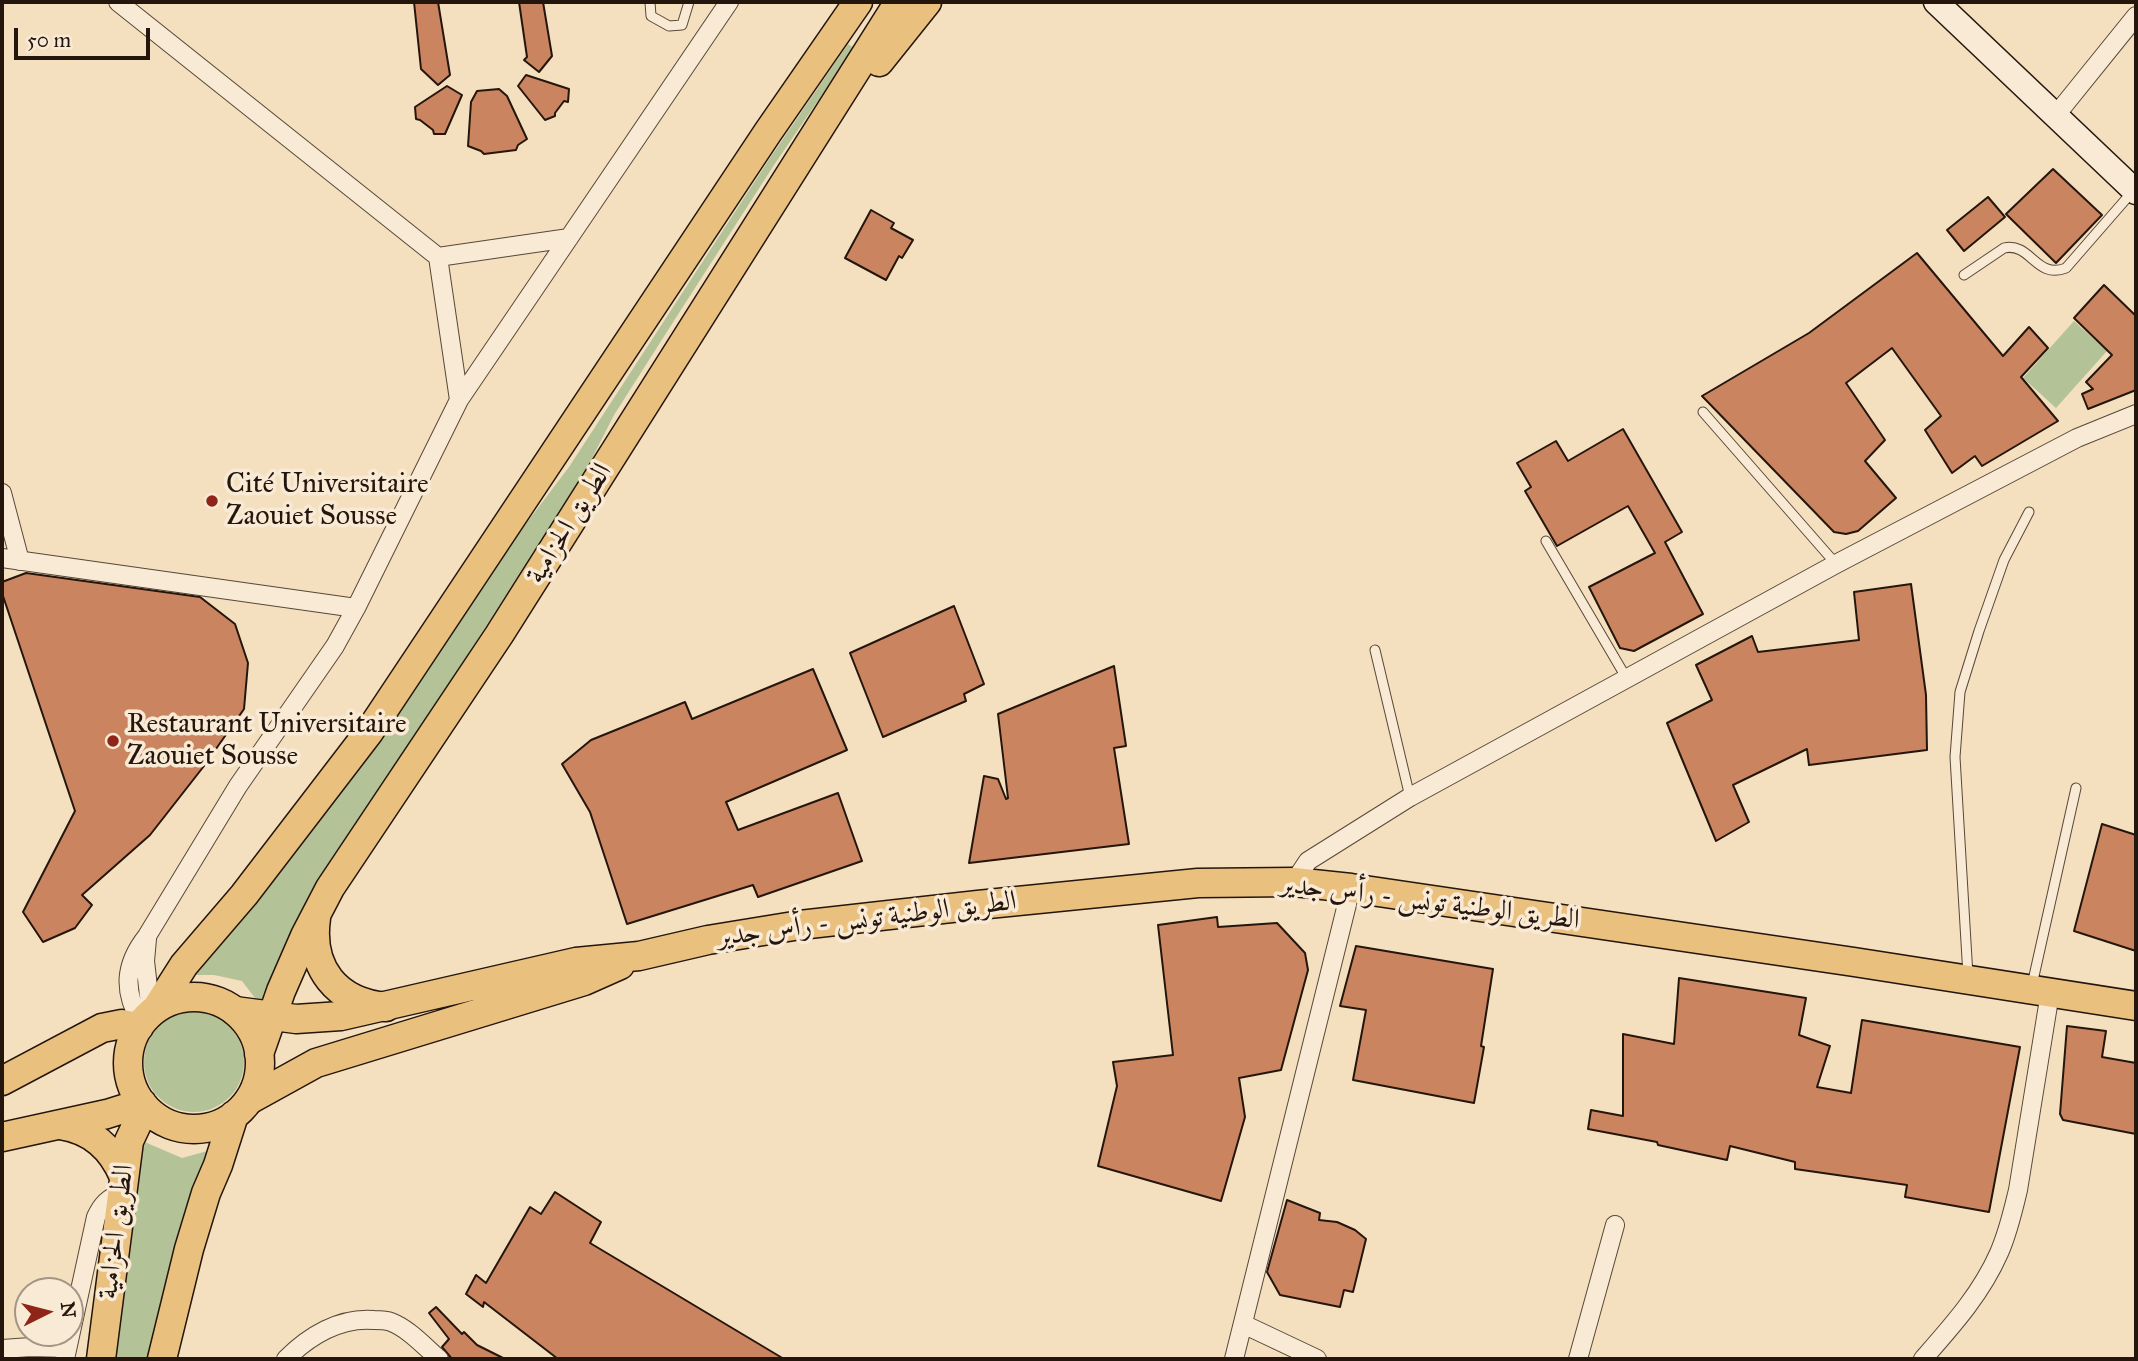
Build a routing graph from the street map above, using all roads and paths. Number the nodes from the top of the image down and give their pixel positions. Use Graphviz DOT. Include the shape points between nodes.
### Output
graph roads {
  1 [pos="118,2"];
  2 [pos="650,2"];
  3 [pos="689,2"];
  4 [pos="729,2"];
  5 [pos="838,2"];
  6 [pos="858,2"];
  7 [pos="899,2"];
  8 [pos="927,2"];
  9 [pos="1936,2"];
  10 [pos="2136,16"];
  11 [pos="2056,115"];
  12 [pos="768,132"];
  13 [pos="804,154"];
  14 [pos="2135,191"];
  15 [pos="569,238"];
  16 [pos="438,257"];
  17 [pos="1964,275"];
  18 [pos="459,400"];
  19 [pos="1703,412"];
  20 [pos="2136,414"];
  21 [pos="2,493"];
  22 [pos="2029,512"];
  23 [pos="1546,541"];
  24 [pos="7,561"];
  25 [pos="1836,564"];
  26 [pos="356,608"];
  27 [pos="1375,650"];
  28 [pos="1627,679"];
  29 [pos="2076,788"];
  30 [pos="1410,797"];
  31 [pos="1294,882"];
  32 [pos="1351,888"];
  33 [pos="316,916"];
  34 [pos="639,956"];
  35 [pos="1969,980"];
  36 [pos="2041,991"];
  37 [pos="2136,1006"];
  38 [pos="386,1007"];
  39 [pos="235,1011"];
  40 [pos="273,1017"];
  41 [pos="147,1018"];
  42 [pos="259,1054"];
  43 [pos="2,1081"];
  44 [pos="143,1105"];
  45 [pos="242,1108"];
  46 [pos="57,1125"];
  47 [pos="2,1137"];
  48 [pos="123,1185"];
  49 [pos="1615,1225"];
  50 [pos="1242,1324"];
  51 [pos="2,1349"];
  52 [pos="66,1354"];
  53 [pos="101,1359"];
  54 [pos="162,1359"];
  55 [pos="286,1359"];
  56 [pos="439,1359"];
  57 [pos="1234,1359"];
  58 [pos="1317,1359"];
  59 [pos="1578,1359"];
  60 [pos="1923,1359"];
  1 -- 16 [label="street"];
  2 -- 3 [label="lane" via="651,16 669,26 682,25"];
  4 -- 15 [label="street"];
  5 -- 12 [label="main road"];
  6 -- 12 [label="main road, الطريق الحزامية"];
  7 -- 13 [label="main road, الطريق الحزامية"];
  8 -- 13 [label="main road"];
  9 -- 11 [label="main road"];
  10 -- 11 [label="street"];
  11 -- 14 [label="main road"];
  12 -- 41 [label="main road, الطريق الحزامية" via="369,732"];
  13 -- 33 [label="main road, الطريق الحزامية"];
  14 -- 17 [label="lane" via="2066,268 2051,271 2011,246"];
  15 -- 16 [label="street"];
  15 -- 18 [label="street"];
  16 -- 18 [label="street"];
  18 -- 26 [label="street"];
  19 -- 25 [label="lane"];
  20 -- 25 [label="street" via="2077,438"];
  21 -- 24 [label="street"];
  22 -- 35 [label="lane" via="2004,560 1961,692 1955,757"];
  23 -- 28 [label="lane"];
  24 -- 26 [label="street"];
  25 -- 28 [label="street"];
  26 -- 41 [label="street" via="238,786 147,936"];
  27 -- 30 [label="lane"];
  28 -- 30 [label="street"];
  29 -- 36 [label="lane"];
  30 -- 31 [label="street" via="1308,861"];
  31 -- 32 [label="main road, الطريق الوطنية تونس - رأس جدير"];
  31 -- 34 [label="main road, الطريق الوطنية تونس - رأس جدير" via="1198,883 978,905 800,926"];
  32 -- 35 [label="main road, الطريق الوطنية تونس - رأس جدير"];
  32 -- 50 [label="street"];
  33 -- 38 [label="main road" via="316,949 329,979 354,1000"];
  33 -- 40 [label="main road, الطريق الحزامية"];
  34 -- 38 [label="main road, الطريق الوطنية تونس - رأس جدير" via="576,962"];
  34 -- 45 [label="main road, الطريق الوطنية تونس - رأس جدير" via="584,981 316,1063"];
  35 -- 36 [label="main road, الطريق الوطنية تونس - رأس جدير"];
  36 -- 37 [label="main road, الطريق الوطنية تونس - رأس جدير"];
  36 -- 60 [label="street" via="2018,1191 2010,1223 1987,1277"];
  38 -- 40 [label="main road, الطريق الوطنية تونس - رأس جدير" via="330,1017"];
  39 -- 40 [label="main road, الطريق الوطنية تونس - رأس جدير"];
  39 -- 41 [label="main road" via="196,997 175,1000"];
  39 -- 42 [label="main road" via="255,1037"];
  40 -- 42 [label="main road, الطريق الحزامية"];
  41 -- 43 [label="main road" via="102,1028"];
  41 -- 44 [label="main road" via="132,1041 129,1065"];
  42 -- 45 [label="main road" via="256,1086"];
  44 -- 45 [label="main road" via="178,1127 198,1129 217,1125"];
  44 -- 46 [label="main road"];
  44 -- 48 [label="main road, الطريق الحزامية" via="129,1141"];
  45 -- 54 [label="main road" via="206,1193"];
  46 -- 47 [label="main road"];
  46 -- 48 [label="main road" via="99,1140 118,1163"];
  48 -- 52 [label="street" via="102,1204 96,1217"];
  48 -- 53 [label="main road, الطريق الحزامية"];
  49 -- 59 [label="street"];
  50 -- 57 [label="street"];
  50 -- 58 [label="street"];
  51 -- 52 [label="street" via="31,1347"];
  55 -- 56 [label="street" via="328,1328 361,1319 390,1321"];
}
